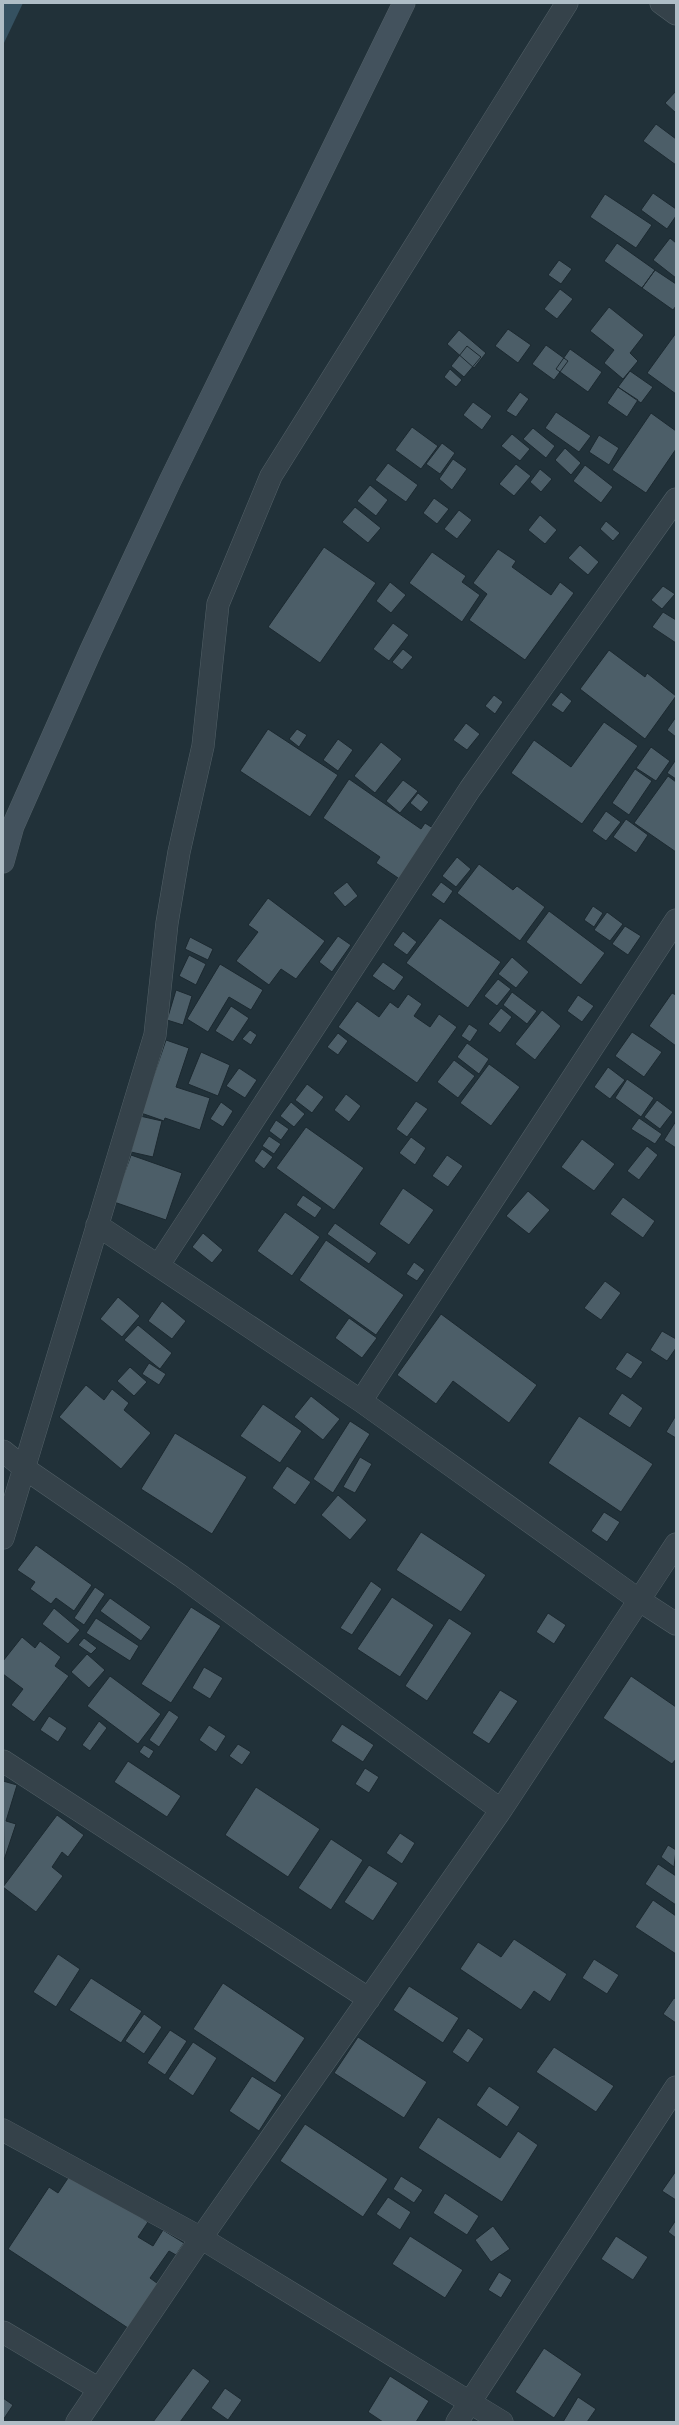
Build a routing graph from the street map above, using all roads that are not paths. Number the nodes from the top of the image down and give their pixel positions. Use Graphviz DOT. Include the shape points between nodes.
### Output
graph roads {
  1 [pos="404,3"];
  2 [pos="567,3"];
  3 [pos="661,3"];
  4 [pos="676,14"];
  5 [pos="676,499"];
  6 [pos="3,862"];
  7 [pos="676,920"];
  8 [pos="97,1225"];
  9 [pos="158,1266"];
  10 [pos="361,1401"];
  11 [pos="3,1451"];
  12 [pos="24,1468"];
  13 [pos="3,1538"];
  14 [pos="676,1544"];
  15 [pos="639,1600"];
  16 [pos="676,1624"];
  17 [pos="3,1761"];
  18 [pos="501,1810"];
  19 [pos="369,1999"];
  20 [pos="676,2087"];
  21 [pos="3,2130"];
  22 [pos="201,2238"];
  23 [pos="3,2332"];
  24 [pos="100,2389"];
  25 [pos="470,2402"];
  26 [pos="77,2422"];
  27 [pos="457,2422"];
  28 [pos="502,2422"];
  1 -- 6 [label="main road" via="166,488 13,826"];
  2 -- 8 [label="street" via="271,476 218,604 203,746 166,923 155,1035"];
  3 -- 4 [label="street"];
  5 -- 9 [label="street" via="470,789"];
  7 -- 10 [label="street"];
  8 -- 9 [label="street"];
  8 -- 12 [label="street"];
  9 -- 10 [label="street"];
  10 -- 15 [label="street"];
  11 -- 12 [label="street"];
  12 -- 13 [label="street"];
  12 -- 18 [label="street" via="181,1576"];
  14 -- 15 [label="street"];
  15 -- 16 [label="street"];
  15 -- 18 [label="street"];
  17 -- 19 [label="street"];
  18 -- 19 [label="street"];
  19 -- 22 [label="street"];
  20 -- 25 [label="street"];
  21 -- 22 [label="street"];
  22 -- 24 [label="street"];
  22 -- 25 [label="street"];
  23 -- 24 [label="street"];
  24 -- 26 [label="street"];
  25 -- 27 [label="street"];
  25 -- 28 [label="street"];
}
